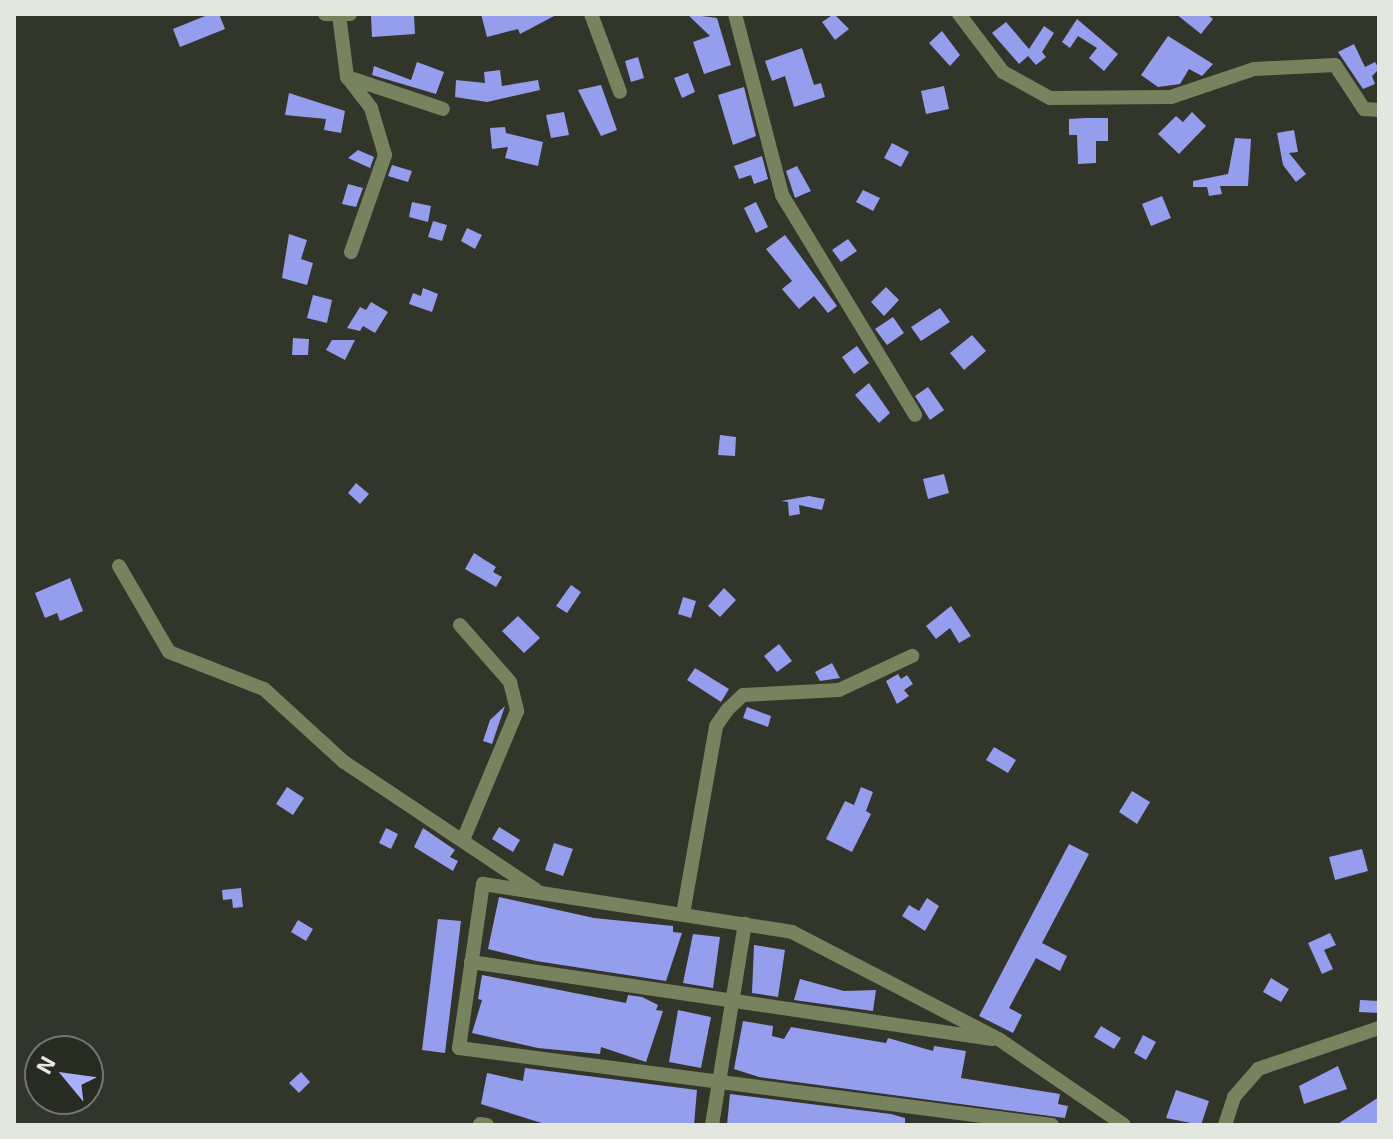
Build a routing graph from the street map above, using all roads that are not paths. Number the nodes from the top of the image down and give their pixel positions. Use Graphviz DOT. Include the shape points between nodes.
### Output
graph roads {
  1 [pos="325,14"];
  2 [pos="350,14"];
  3 [pos="591,14"];
  4 [pos="735,14"];
  5 [pos="959,14"];
  6 [pos="339,15"];
  7 [pos="347,77"];
  8 [pos="620,92"];
  9 [pos="443,109"];
  10 [pos="1379,110"];
  11 [pos="351,252"];
  12 [pos="915,415"];
  13 [pos="119,566"];
  14 [pos="460,625"];
  15 [pos="912,656"];
  16 [pos="463,840"];
  17 [pos="538,891"];
  18 [pos="683,914"];
  19 [pos="745,924"];
  20 [pos="471,962"];
  21 [pos="732,1001"];
  22 [pos="1379,1028"];
  23 [pos="1000,1040"];
  24 [pos="718,1081"];
  25 [pos="480,1124"];
  26 [pos="487,1125"];
  27 [pos="712,1125"];
  28 [pos="1052,1125"];
  29 [pos="1124,1125"];
  30 [pos="1225,1125"];
  1 -- 6 [label="street"];
  2 -- 6 [label="street"];
  3 -- 8 [label="street"];
  4 -- 12 [label="street" via="782,195"];
  5 -- 10 [label="street" via="1003,72 1050,98 1171,97 1254,69 1335,65 1364,109"];
  6 -- 7 [label="street"];
  7 -- 9 [label="street"];
  7 -- 11 [label="street" via="371,108 385,155"];
  13 -- 16 [label="street" via="169,652 264,689 344,762"];
  14 -- 16 [label="street" via="510,682 517,711"];
  15 -- 18 [label="street" via="839,690 743,695 727,710 716,726"];
  16 -- 17 [label="street"];
  17 -- 18 [label="street"];
  17 -- 20 [label="street" via="483,884"];
  18 -- 19 [label="street"];
  19 -- 21 [label="street"];
  19 -- 23 [label="street" via="792,932"];
  20 -- 21 [label="street"];
  20 -- 24 [label="street" via="459,1048"];
  21 -- 23 [label="street"];
  21 -- 24 [label="street"];
  22 -- 30 [label="street" via="1258,1069 1234,1097"];
  23 -- 29 [label="street"];
  24 -- 27 [label="street"];
  24 -- 28 [label="street"];
  25 -- 26 [label="street"];
}
